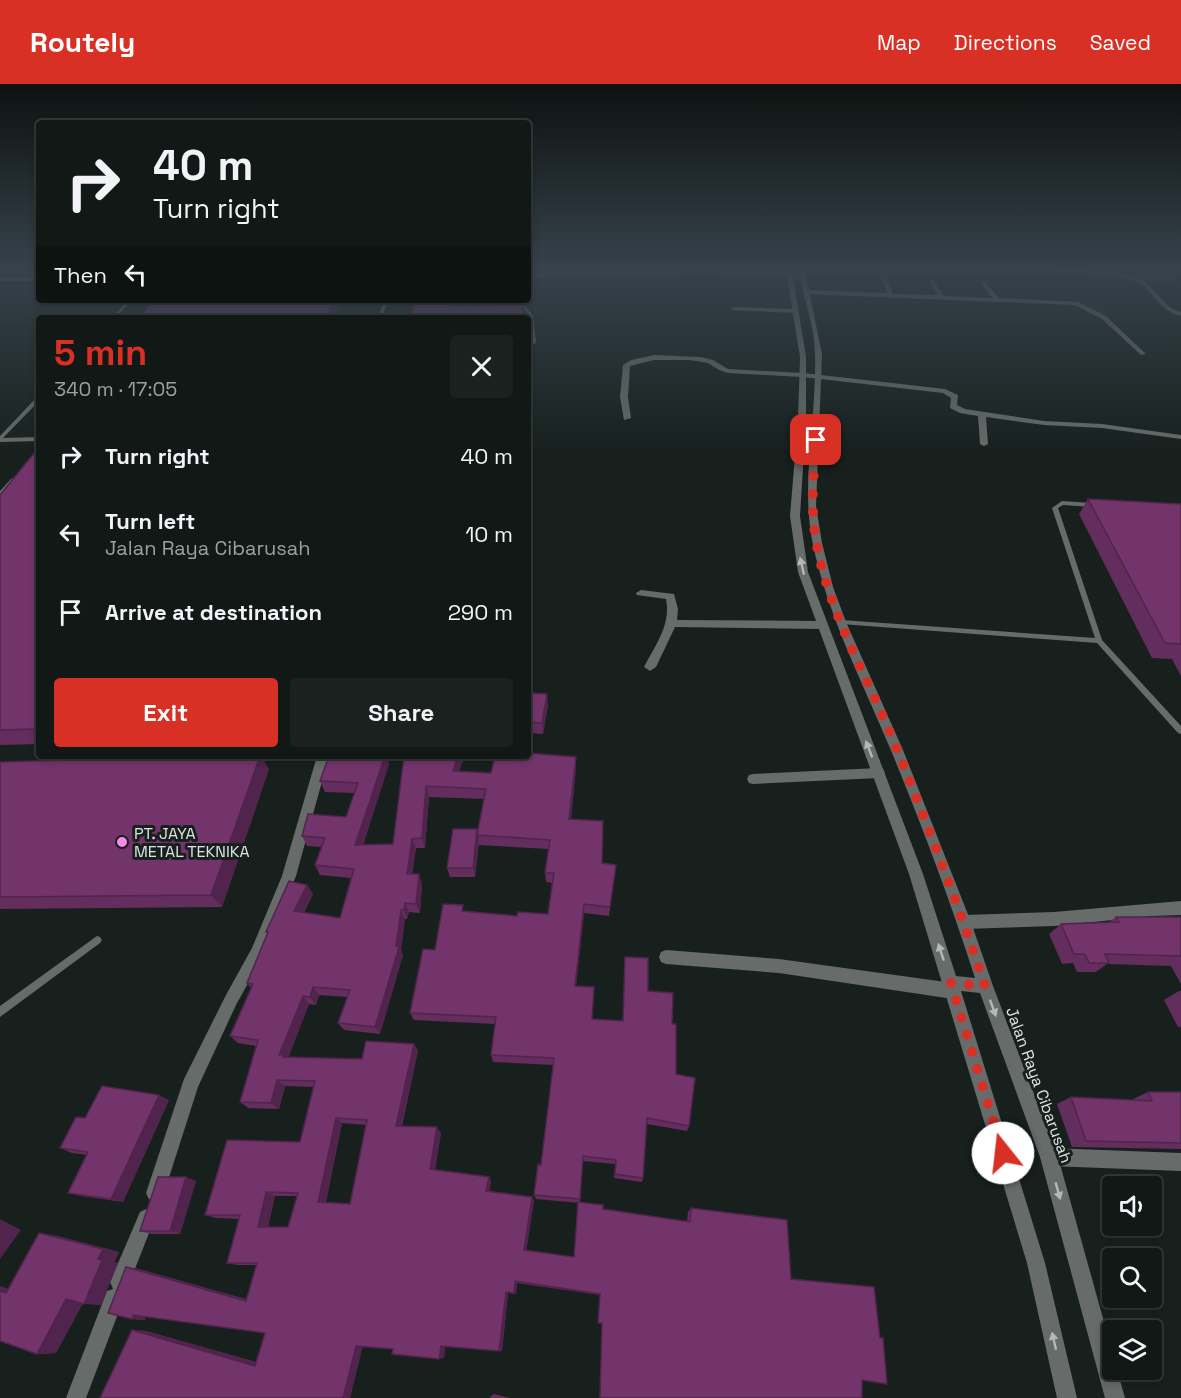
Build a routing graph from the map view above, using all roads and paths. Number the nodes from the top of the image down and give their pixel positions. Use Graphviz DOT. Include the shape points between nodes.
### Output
graph roads {
  1 [pos="800,332"];
  2 [pos="816,332"];
  3 [pos="1121,332"];
  4 [pos="1143,354"];
  5 [pos="803,375"];
  6 [pos="819,378"];
  7 [pos="36,401"];
  8 [pos="982,414"];
  9 [pos="627,418"];
  10 [pos="1181,437"];
  11 [pos="36,439"];
  12 [pos="0,440"];
  13 [pos="984,444"];
  14 [pos="15,478"];
  15 [pos="0,494"];
  16 [pos="1102,505"];
  17 [pos="641,593"];
  18 [pos="841,622"];
  19 [pos="672,623"];
  20 [pos="822,625"];
  21 [pos="1099,641"];
  22 [pos="650,667"];
  23 [pos="1181,731"];
  24 [pos="322,759"];
  25 [pos="879,773"];
  26 [pos="753,779"];
  27 [pos="1181,908"];
  28 [pos="964,922"];
  29 [pos="96,940"];
  30 [pos="666,957"];
  31 [pos="985,986"];
  32 [pos="952,987"];
  33 [pos="0,1012"];
  34 [pos="1049,1157"];
  35 [pos="1181,1162"];
  36 [pos="76,1398"];
  37 [pos="1067,1398"];
  38 [pos="1115,1398"];
  1 -- 5 [label="street"];
  2 -- 6 [label="street, Jalan Raya Cibarusah"];
  3 -- 4 [label="street"];
  5 -- 6 [label="street"];
  5 -- 9 [label="street" via="720,369 711,362 695,359 637,359 627,365"];
  20 -- 5 [label="street, one-way" via="803,572 795,516"];
  6 -- 8 [label="street" via="945,392 956,398 955,408"];
  6 -- 18 [label="street, Jalan Raya Cibarusah" via="812,506 828,587"];
  7 -- 12 [label="lane"];
  8 -- 10 [label="street"];
  8 -- 13 [label="street"];
  11 -- 12 [label="lane"];
  14 -- 15 [label="lane"];
  16 -- 21 [label="lane" via="1062,503 1055,507"];
  17 -- 19 [label="street" via="670,596"];
  18 -- 21 [label="lane"];
  18 -- 28 [label="street, Jalan Raya Cibarusah" via="897,750"];
  19 -- 20 [label="street"];
  19 -- 22 [label="street"];
  25 -- 20 [label="street, one-way"];
  21 -- 23 [label="lane"];
  24 -- 36 [label="street" via="289,876 257,953 181,1105 139,1239"];
  25 -- 26 [label="street"];
  32 -- 25 [label="street, one-way"];
  27 -- 28 [label="street"];
  28 -- 31 [label="street, Jalan Raya Cibarusah"];
  29 -- 33 [label="lane"];
  30 -- 32 [label="street"];
  31 -- 32 [label="street"];
  31 -- 34 [label="street, Jalan Raya Cibarusah, one-way"];
  37 -- 32 [label="street, one-way" via="1036,1263"];
  34 -- 35 [label="street"];
  34 -- 38 [label="street, Jalan Raya Cibarusah, one-way"];
}
